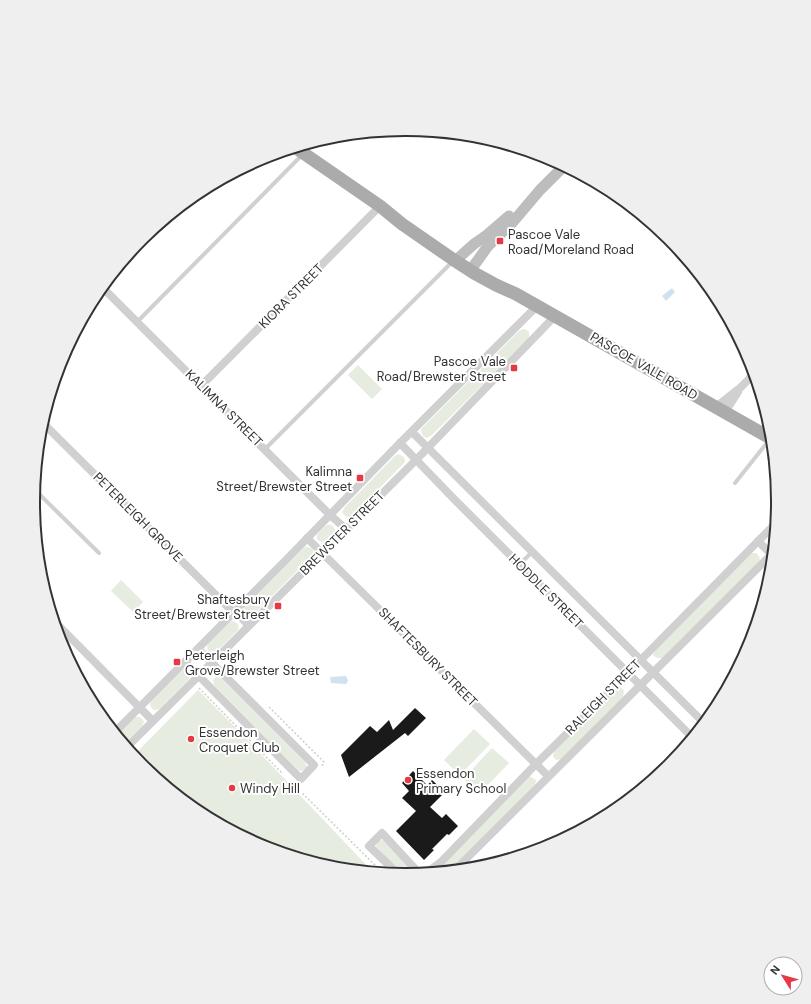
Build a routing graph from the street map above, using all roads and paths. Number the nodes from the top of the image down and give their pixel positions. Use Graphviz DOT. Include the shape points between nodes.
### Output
graph roads {
  1 [pos="302,152"];
  2 [pos="297,153"];
  3 [pos="559,171"];
  4 [pos="540,190"];
  5 [pos="380,206"];
  6 [pos="457,259"];
  7 [pos="472,267"];
  8 [pos="107,292"];
  9 [pos="537,306"];
  10 [pos="555,316"];
  11 [pos="137,322"];
  12 [pos="749,379"];
  13 [pos="202,386"];
  14 [pos="721,410"];
  15 [pos="48,428"];
  16 [pos="412,432"];
  17 [pos="765,434"];
  18 [pos="400,443"];
  19 [pos="766,444"];
  20 [pos="428,447"];
  21 [pos="265,449"];
  22 [pos="416,460"];
  23 [pos="735,483"];
  24 [pos="40,495"];
  25 [pos="330,515"];
  26 [pos="346,529"];
  27 [pos="770,529"];
  28 [pos="308,538"];
  29 [pos="758,541"];
  30 [pos="768,551"];
  31 [pos="322,552"];
  32 [pos="533,552"];
  33 [pos="99,553"];
  34 [pos="766,561"];
  35 [pos="520,564"];
  36 [pos="234,612"];
  37 [pos="248,626"];
  38 [pos="64,630"];
  39 [pos="198,649"];
  40 [pos="641,660"];
  41 [pos="185,662"];
  42 [pos="211,662"];
  43 [pos="628,673"];
  44 [pos="653,673"];
  45 [pos="198,676"];
  46 [pos="205,682"];
  47 [pos="640,685"];
  48 [pos="140,707"];
  49 [pos="269,707"];
  50 [pos="699,719"];
  51 [pos="153,720"];
  52 [pos="119,728"];
  53 [pos="688,733"];
  54 [pos="131,743"];
  55 [pos="536,764"];
  56 [pos="322,766"];
  57 [pos="548,776"];
  58 [pos="288,779"];
  59 [pos="293,784"];
  60 [pos="463,862"];
  61 [pos="376,866"];
  62 [pos="436,866"];
  63 [pos="391,867"];
  64 [pos="411,868"];
  1 -- 5 [label="main road, PASCOE VALE ROAD"];
  2 -- 11 [label="lane"];
  3 -- 4 [label="main road"];
  4 -- 6 [label="main road"];
  4 -- 7 [label="main road" via="512,223 484,250"];
  5 -- 6 [label="main road, PASCOE VALE ROAD" via="402,224"];
  5 -- 13 [label="street, KIORA STREET"];
  6 -- 7 [label="main road, PASCOE VALE ROAD"];
  6 -- 21 [label="lane"];
  7 -- 9 [label="main road, PASCOE VALE ROAD"];
  8 -- 11 [label="street, KALIMNA STREET"];
  9 -- 10 [label="main road, PASCOE VALE ROAD"];
  9 -- 16 [label="street, BREWSTER STREET"];
  10 -- 14 [label="main road, PASCOE VALE ROAD"];
  10 -- 20 [label="street, BREWSTER STREET"];
  11 -- 13 [label="street, KALIMNA STREET"];
  12 -- 14 [label="street"];
  13 -- 21 [label="street, KALIMNA STREET"];
  14 -- 17 [label="main road, PASCOE VALE ROAD"];
  15 -- 36 [label="street, PETERLEIGH GROVE"];
  16 -- 18 [label="street, BREWSTER STREET"];
  16 -- 20 [label="street, HODDLE STREET"];
  18 -- 22 [label="street, HODDLE STREET"];
  18 -- 25 [label="street, BREWSTER STREET"];
  19 -- 23 [label="lane"];
  20 -- 22 [label="street, BREWSTER STREET"];
  20 -- 32 [label="street, HODDLE STREET"];
  21 -- 25 [label="street, KALIMNA STREET"];
  22 -- 26 [label="street, BREWSTER STREET"];
  22 -- 35 [label="street, HODDLE STREET"];
  24 -- 33 [label="lane"];
  25 -- 26 [label="street, KALIMNA STREET"];
  25 -- 28 [label="street, BREWSTER STREET"];
  26 -- 31 [label="street, BREWSTER STREET"];
  27 -- 29 [label="street, RALEIGH STREET"];
  28 -- 31 [label="street, SHAFTESBURY STREET"];
  28 -- 36 [label="street, BREWSTER STREET"];
  29 -- 30 [label="street"];
  29 -- 40 [label="street, RALEIGH STREET"];
  31 -- 37 [label="street, BREWSTER STREET"];
  31 -- 55 [label="street, SHAFTESBURY STREET"];
  32 -- 35 [label="lane"];
  32 -- 40 [label="street, HODDLE STREET"];
  34 -- 44 [label="street, RALEIGH STREET"];
  35 -- 43 [label="street, HODDLE STREET"];
  36 -- 37 [label="street, PETERLEIGH GROVE"];
  36 -- 39 [label="street, BREWSTER STREET"];
  37 -- 42 [label="street, BREWSTER STREET"];
  38 -- 48 [label="street"];
  39 -- 41 [label="street, BREWSTER STREET"];
  39 -- 42 [label="street"];
  40 -- 43 [label="street, RALEIGH STREET"];
  40 -- 44 [label="street, HODDLE STREET"];
  41 -- 45 [label="street"];
  41 -- 48 [label="street, BREWSTER STREET"];
  42 -- 45 [label="street, BREWSTER STREET"];
  42 -- 46 [label="street" via="314,765 301,779"];
  43 -- 47 [label="street, HODDLE STREET"];
  43 -- 55 [label="street, RALEIGH STREET"];
  44 -- 47 [label="street, RALEIGH STREET"];
  44 -- 50 [label="street, HODDLE STREET"];
  45 -- 46 [label="street"];
  45 -- 51 [label="street, BREWSTER STREET"];
  46 -- 58 [label="path" via="198,689"];
  47 -- 53 [label="street, HODDLE STREET"];
  47 -- 57 [label="street, RALEIGH STREET"];
  48 -- 51 [label="street"];
  48 -- 52 [label="street, BREWSTER STREET"];
  49 -- 56 [label="path" via="324,762"];
  51 -- 54 [label="street, BREWSTER STREET"];
  55 -- 57 [label="street, SHAFTESBURY STREET"];
  55 -- 62 [label="street, RALEIGH STREET"];
  57 -- 60 [label="street, RALEIGH STREET"];
  59 -- 61 [label="path"];
  63 -- 64 [label="street" via="369,846 382,834"];
}
